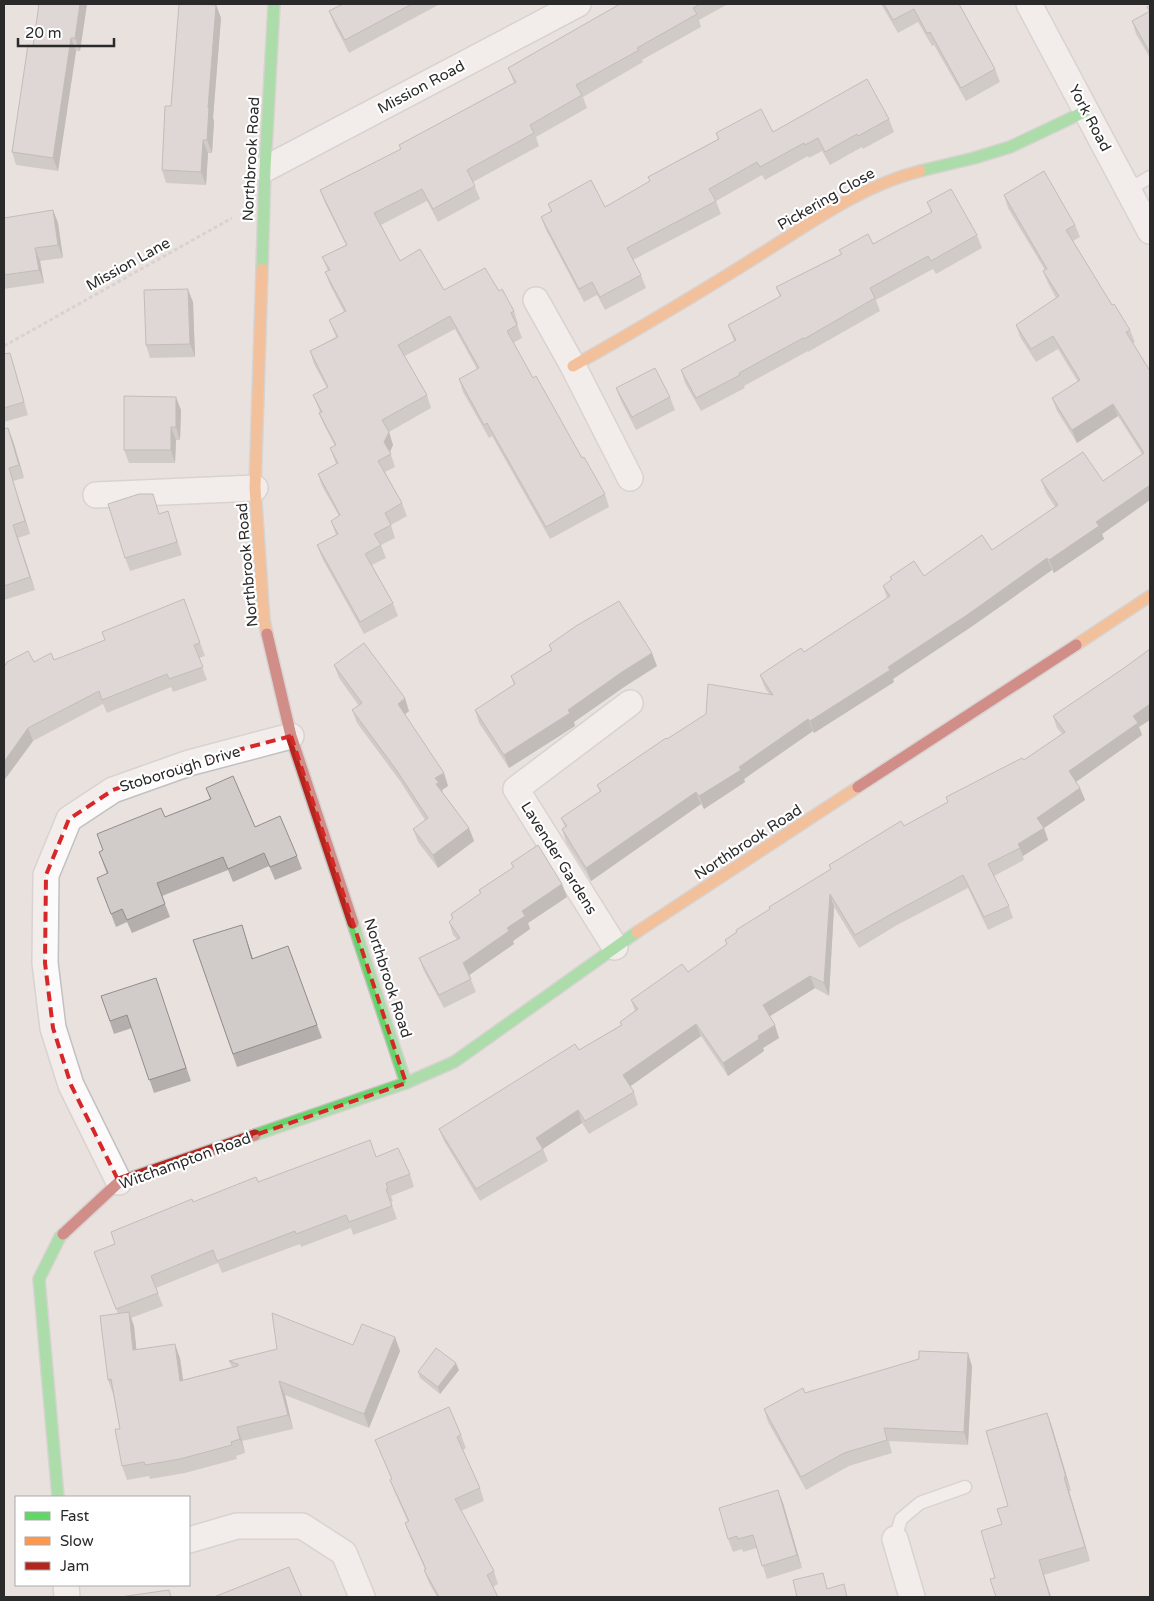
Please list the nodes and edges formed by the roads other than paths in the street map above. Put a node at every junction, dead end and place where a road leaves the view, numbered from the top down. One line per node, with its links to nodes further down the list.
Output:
1 (274, 4): 5 (street, Northbrook Road)
2 (578, 4): 5 (street, Mission Road)
3 (1029, 4): 4 (street, York Road)
4 (1086, 111): 7 (street, York Road); 10 (street, Pickering Close)
5 (265, 169): 12 (street, Northbrook Road)
6 (1150, 177): 7 (lane)
7 (1128, 190): 8 (street, York Road)
8 (1150, 231)
9 (536, 300): 10 (street)
10 (573, 366): 11 (street)
11 (630, 478)
12 (255, 488): 13 (street); 16 (street, Northbrook Road)
13 (96, 495)
14 (1150, 596): 17 (street, Northbrook Road)
15 (630, 703): 17 (street, Lavender Gardens)
16 (291, 736): 18 (street, Northbrook Road); 19 (street, Stoborough Drive)
17 (615, 947): 18 (street, Northbrook Road)
18 (406, 1083): 19 (street, Witchampton Road)
19 (119, 1182): 21 (street, Witchampton Road)
20 (965, 1488): 22 (lane)
21 (58, 1496)
22 (895, 1539): 25 (street)
23 (190, 1540): 24 (street)
24 (362, 1597)
25 (912, 1597)

